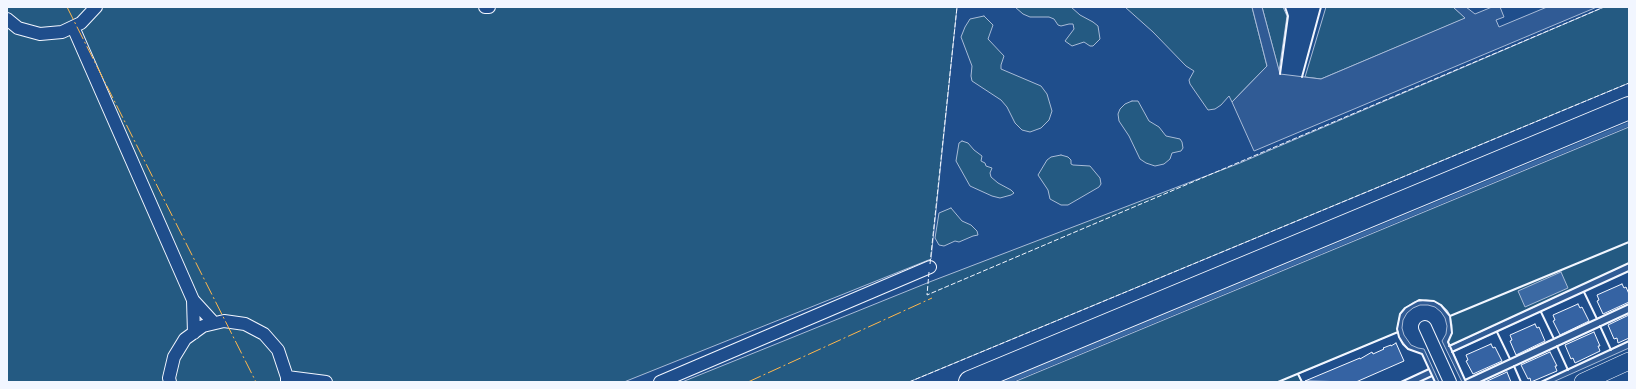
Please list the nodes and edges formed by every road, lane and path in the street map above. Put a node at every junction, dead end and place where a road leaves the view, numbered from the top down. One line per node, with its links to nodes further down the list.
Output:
1 (96, 7): 5 (street)
2 (485, 7): 3 (street)
3 (489, 7)
4 (7, 19): 5 (street)
5 (73, 27): 8 (street)
6 (1629, 108): 17 (highway)
7 (930, 267): 16 (street)
8 (193, 300): 9 (street); 11 (street)
9 (214, 323): 11 (street); 13 (street)
10 (1425, 327): 18 (street)
11 (194, 333): 14 (street)
12 (1629, 361): 19 (street)
13 (287, 380): 15 (street)
14 (170, 382)
15 (326, 382)
16 (660, 382)
17 (970, 382)
18 (1450, 382)
19 (1583, 382)

